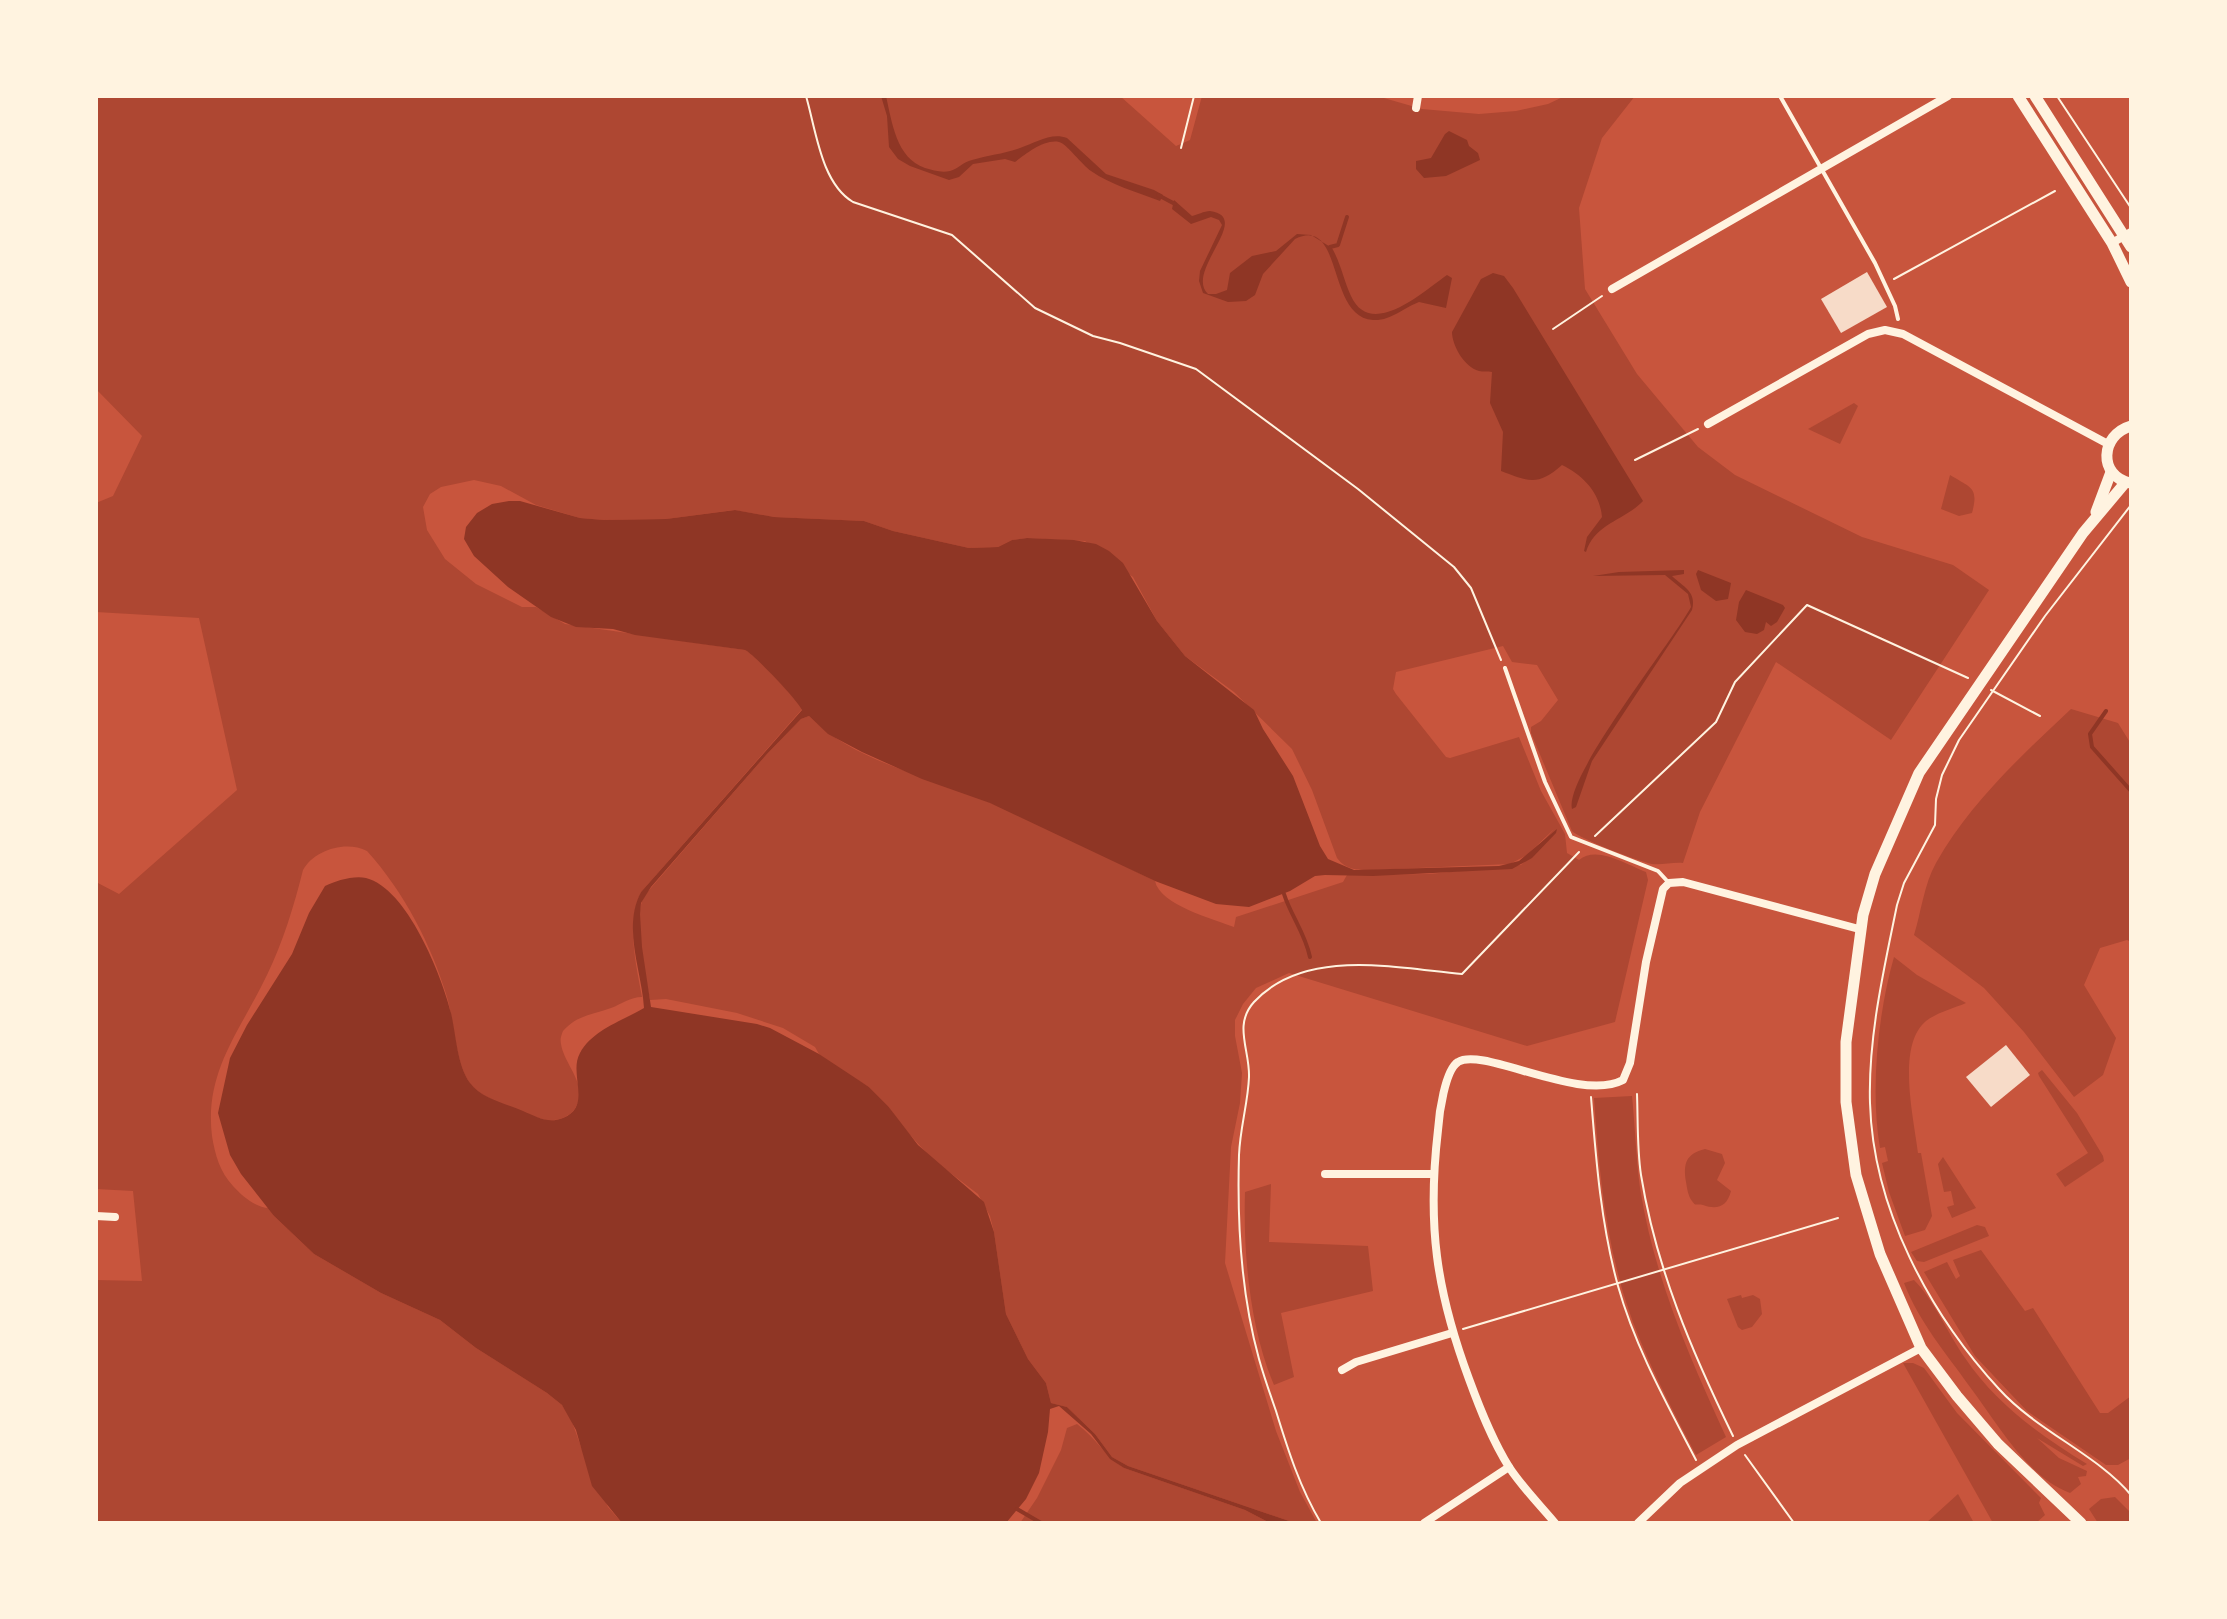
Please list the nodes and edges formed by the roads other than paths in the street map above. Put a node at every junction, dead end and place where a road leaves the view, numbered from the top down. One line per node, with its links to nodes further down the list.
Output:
1 (1418, 96): 6 (street)
2 (1780, 96): 7 (lane)
3 (1948, 96): 7 (street)
4 (2018, 96): 9 (main road)
5 (2035, 96): 8 (main road)
6 (1416, 108)
7 (1822, 170): 11 (street); 12 (lane)
8 (2129, 238): 9 (street)
9 (2112, 243): 10 (main road)
10 (2131, 282)
11 (1612, 289)
12 (1898, 319)
13 (1708, 424): 15 (street)
14 (2131, 426): 15 (main road)
15 (2108, 444): 16 (main road)
16 (2111, 472): 17 (main road); 18 (main road)
17 (2128, 483): 18 (main road)
18 (2093, 519): 21 (main road)
19 (1505, 668): 20 (lane)
20 (1669, 883): 21 (street); 23 (street)
21 (1859, 929): 27 (main road)
22 (1325, 1174): 23 (street)
23 (1432, 1174): 26 (street)
24 (96, 1216): 25 (street)
25 (115, 1217)
26 (1452, 1333): 28 (street); 29 (street)
27 (1921, 1348): 32 (street); 33 (main road)
28 (1342, 1370)
29 (1509, 1467): 30 (street); 31 (street)
30 (1424, 1523)
31 (1555, 1523)
32 (1638, 1523)
33 (2081, 1523)

